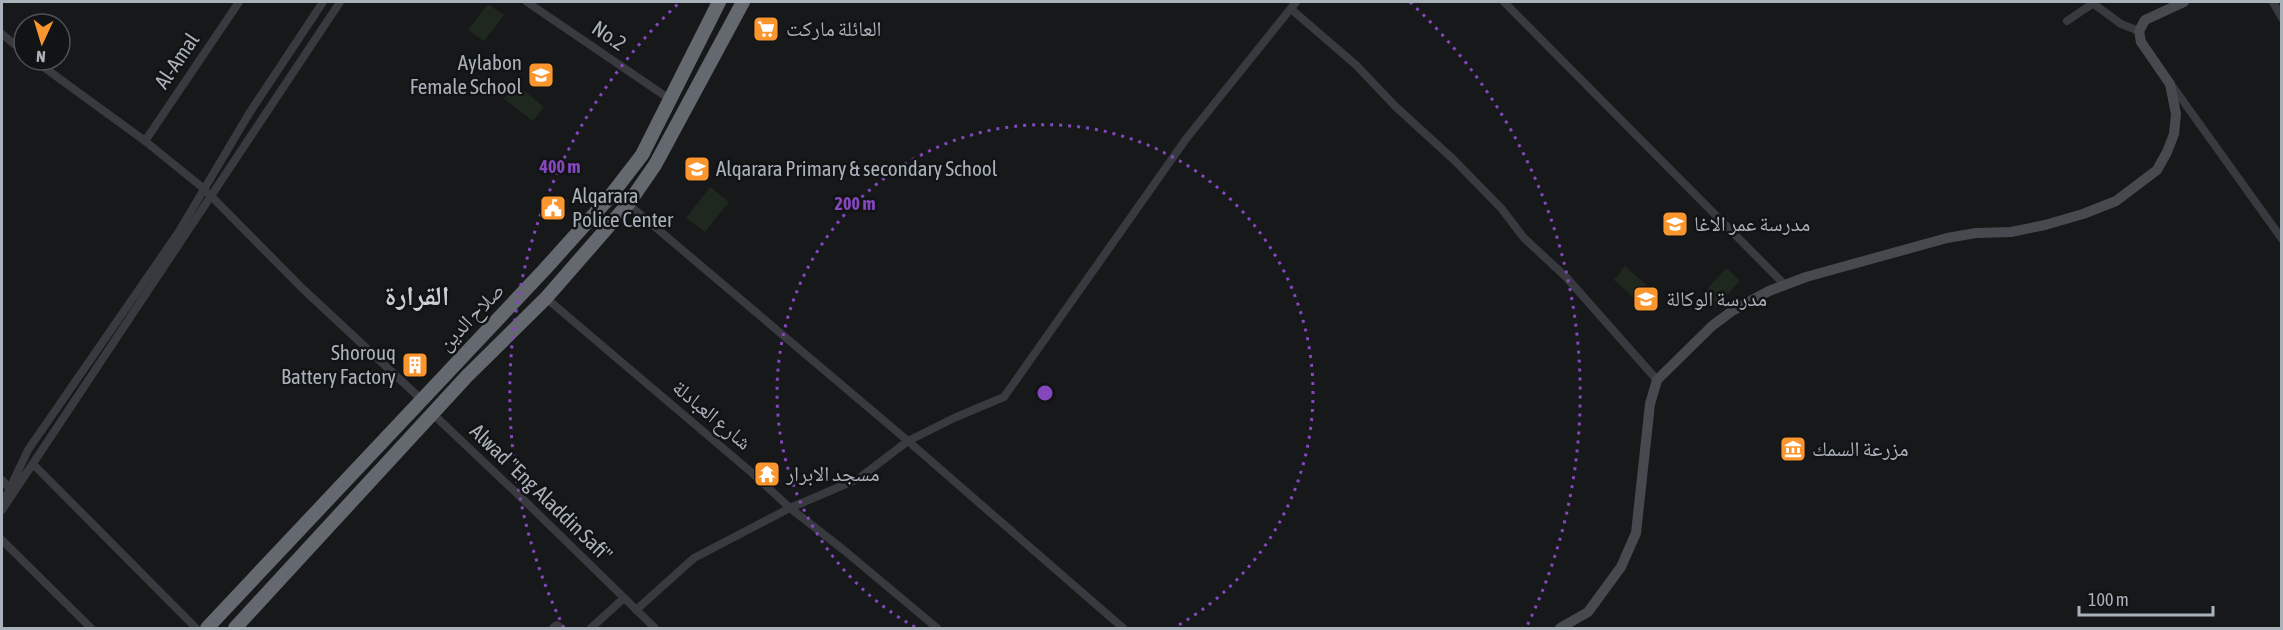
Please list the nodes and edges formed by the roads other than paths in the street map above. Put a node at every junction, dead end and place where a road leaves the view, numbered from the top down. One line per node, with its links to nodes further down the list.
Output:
1 (239, 2): 19 (street, Al-Amal)
2 (323, 2): 20 (street)
3 (340, 2): 21 (street)
4 (527, 2): 18 (street, No.2)
5 (719, 2): 18 (highway, صلاح الدين)
6 (743, 2): 22 (highway, صلاح الدين)
7 (1296, 2): 12 (street)
8 (1504, 2): 24 (street)
9 (2184, 2): 15 (street)
10 (2273, 2): 13 (street)
11 (2093, 3): 14 (street); 15 (street)
12 (1291, 9): 30 (street); 33 (street)
13 (2282, 18)
14 (2067, 21)
15 (2139, 31): 17 (street)
16 (50, 72): 19 (street)
17 (2170, 84): 23 (street); 24 (street)
18 (671, 100): 26 (highway, صلاح الدين)
19 (145, 141): 20 (street)
20 (203, 188): 21 (street); 36 (street)
21 (211, 196): 31 (street); 34 (street)
22 (628, 204): 25 (highway, صلاح الدين); 33 (street)
23 (2282, 239)
24 (1784, 284): 30 (street)
25 (546, 298): 27 (highway, صلاح الدين); 37 (street, شارع العبادلة)
26 (507, 310): 27 (highway); 28 (highway, صلاح الدين)
27 (521, 322): 29 (highway, صلاح الدين)
28 (478, 340): 29 (highway); 31 (highway, صلاح الدين)
29 (490, 354): 32 (highway, صلاح الدين)
30 (1657, 380): 52 (street)
31 (422, 400): 44 (highway, صلاح الدين)
32 (433, 414): 40 (street, Alwad "Eng Aladdin Safi"); 45 (highway, صلاح الدين)
33 (908, 441): 37 (street); 51 (street)
34 (33, 464): 38 (street); 43 (street)
35 (2, 480): 36 (street)
36 (9, 488): 38 (street)
37 (790, 507): 41 (street); 50 (street, شارع العبادلة)
38 (2, 508)
39 (2, 540): 42 (street)
40 (624, 598): 41 (street, Alwad "Eng Aladdin Safi"); 48 (street)
41 (636, 610): 49 (street, Alwad "Eng Aladdin Safi")
42 (91, 628)
43 (196, 628)
44 (207, 628)
45 (235, 628)
46 (553, 628): 47 (street)
47 (561, 628)
48 (591, 628)
49 (655, 628)
50 (937, 628)
51 (1123, 628)
52 (1560, 628)

